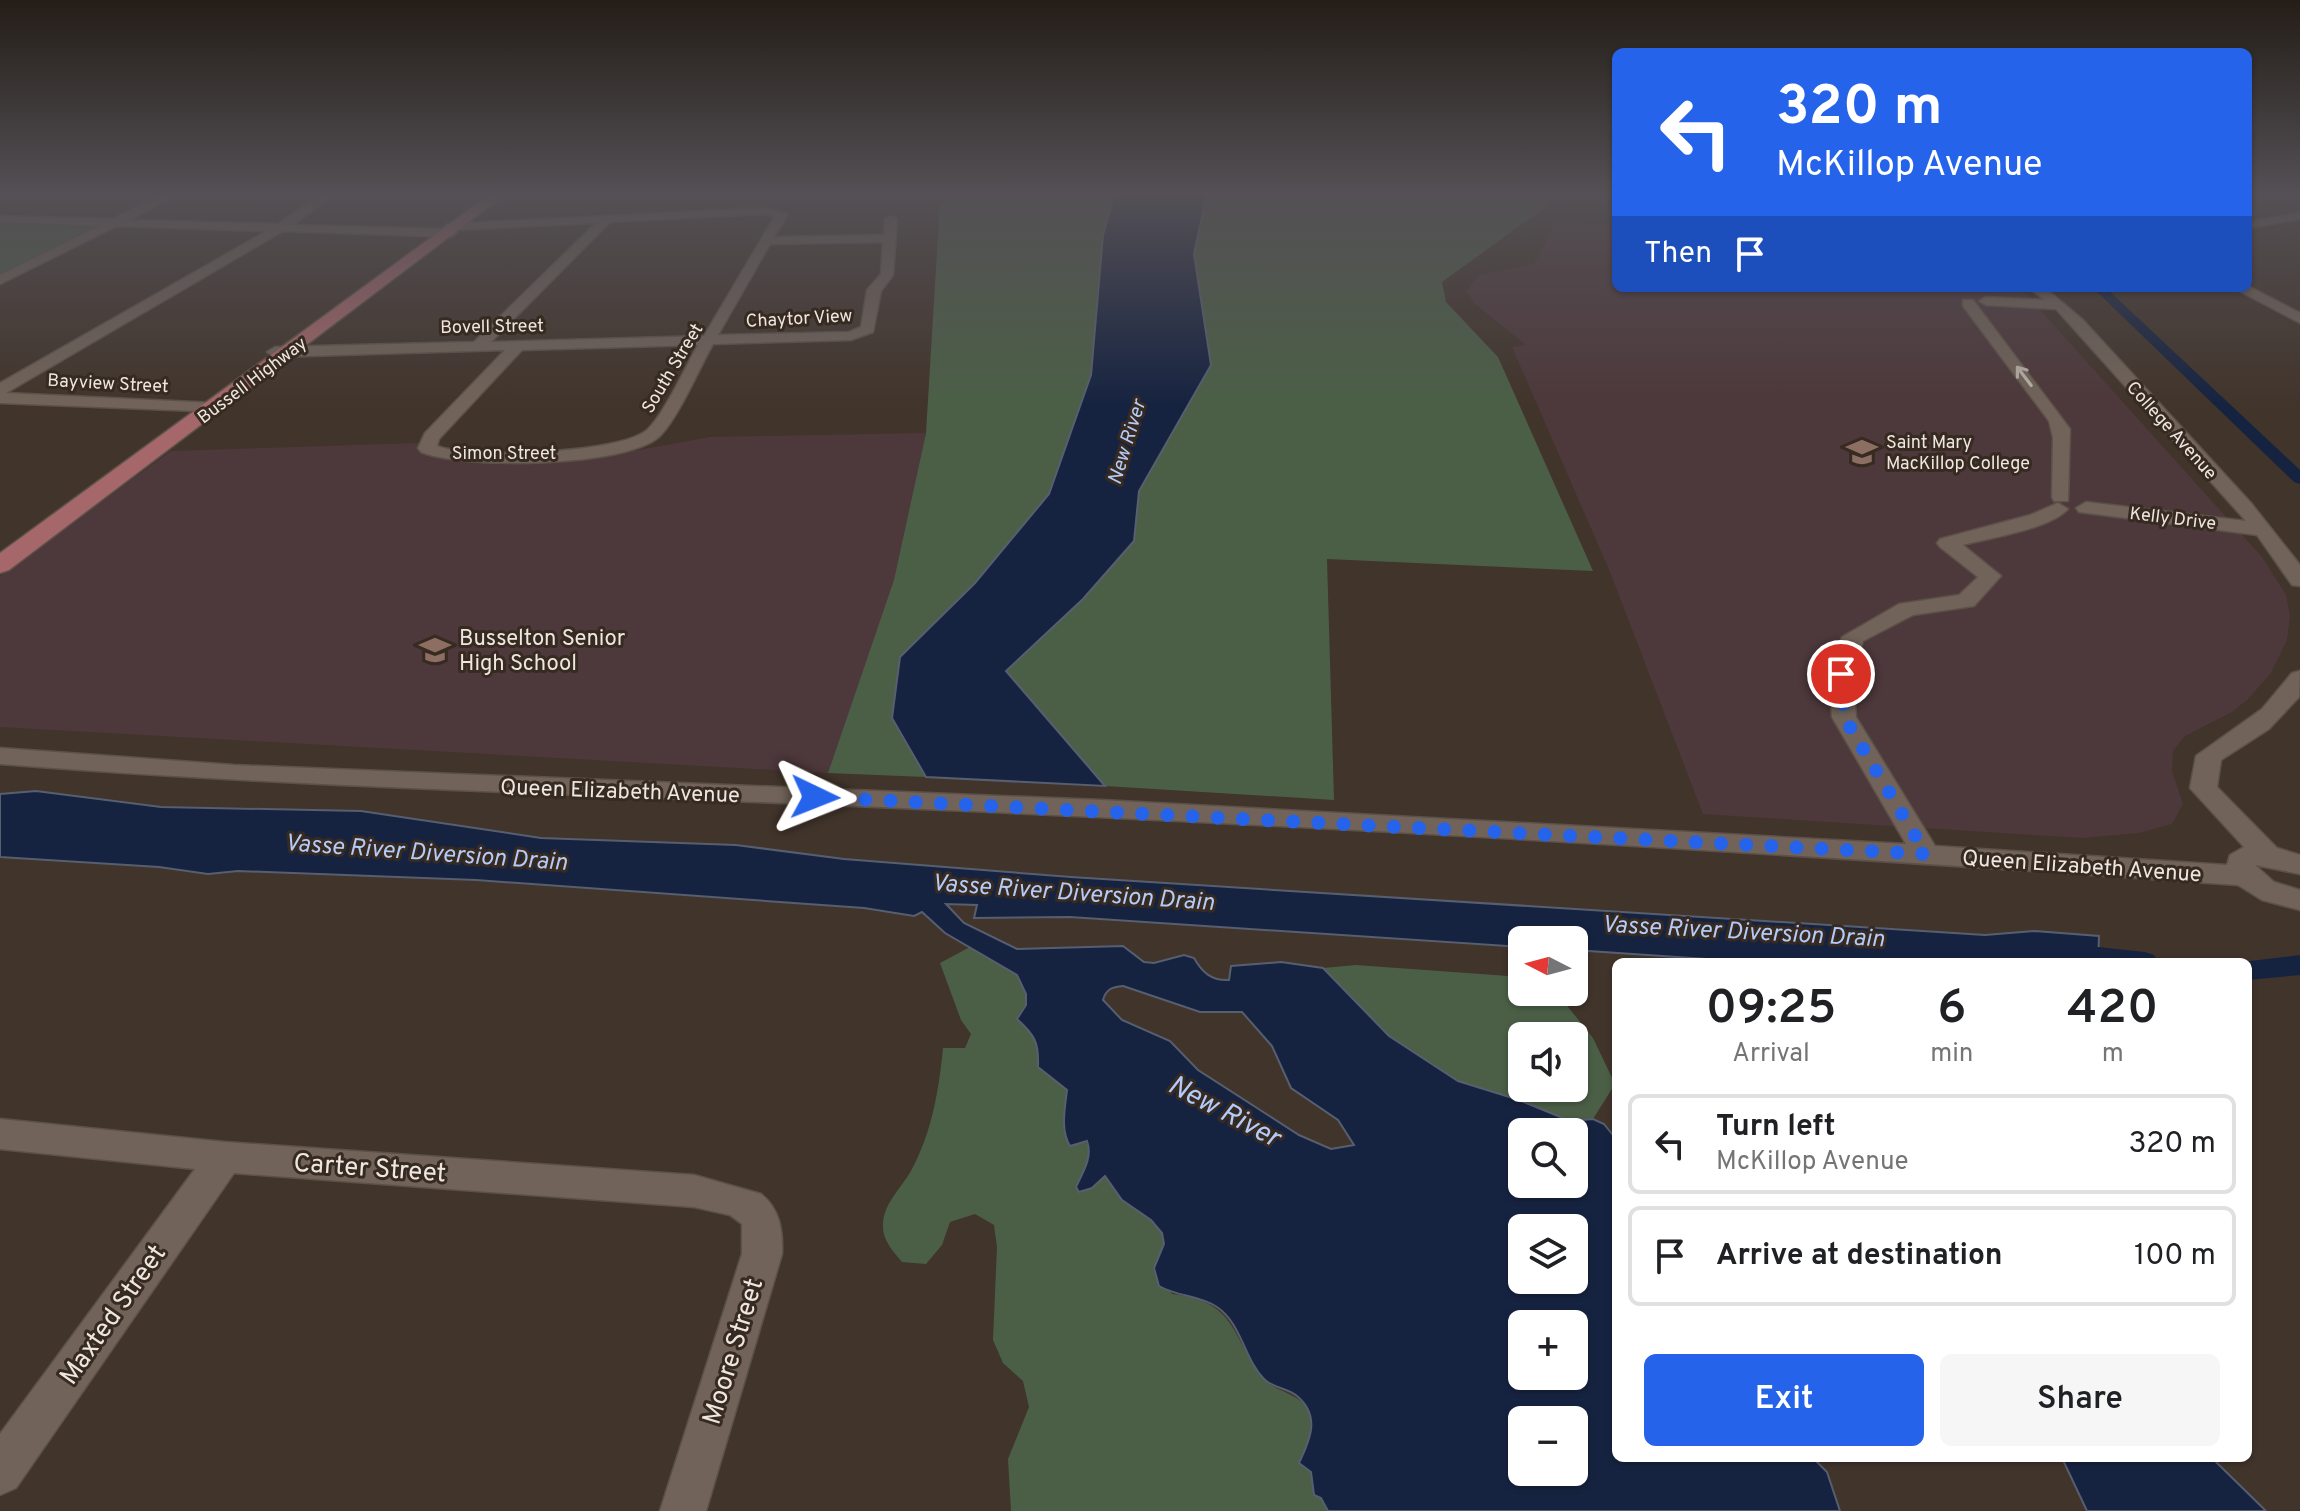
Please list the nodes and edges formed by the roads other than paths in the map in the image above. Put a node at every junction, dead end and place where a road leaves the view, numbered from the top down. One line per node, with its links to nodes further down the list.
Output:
1 (35, 264): 7 (street)
2 (219, 264): 16 (street)
3 (403, 264): 15 (main road, Bussell Highway)
4 (562, 264): 13 (street)
5 (753, 264): 12 (street, South Street)
6 (887, 264): 12 (street, Chaytor View)
7 (0, 280)
8 (2041, 292): 10 (street, College Avenue)
9 (2249, 292): 11 (street)
10 (2059, 305): 20 (street, one-way to 10); 21 (street, College Avenue)
11 (2300, 319)
12 (710, 339): 14 (street, Bovell Street); 19 (street, South Street)
13 (478, 346): 14 (street, Bovell Street); 15 (street, Bovell Street)
14 (517, 346): 19 (street, Simon Street)
15 (283, 352): 18 (main road, Bussell Highway)
16 (0, 390)
17 (0, 398): 18 (street, Bayview Street)
18 (207, 407): 22 (main road, Bussell Highway); 23 (main road, Bussell Highway)
19 (623, 449)
20 (2059, 503): 21 (street, Kelly Drive); 27 (street)
21 (2260, 529): 24 (street, College Avenue)
22 (0, 550)
23 (0, 565)
24 (2300, 580)
25 (2300, 678): 28 (street)
26 (0, 756): 27 (street, Queen Elizabeth Avenue)
27 (1926, 854): 30 (street, Queen Elizabeth Avenue)
28 (2267, 855): 29 (street); 30 (street)
29 (2300, 865)
30 (2247, 876): 31 (street)
31 (2300, 900)
32 (0, 1134): 33 (street, Carter Street)
33 (225, 1157): 34 (street, Carter Street); 35 (street, Maxted Street)
34 (739, 1201): 36 (street, Moore Street)
35 (0, 1472)
36 (683, 1511)

